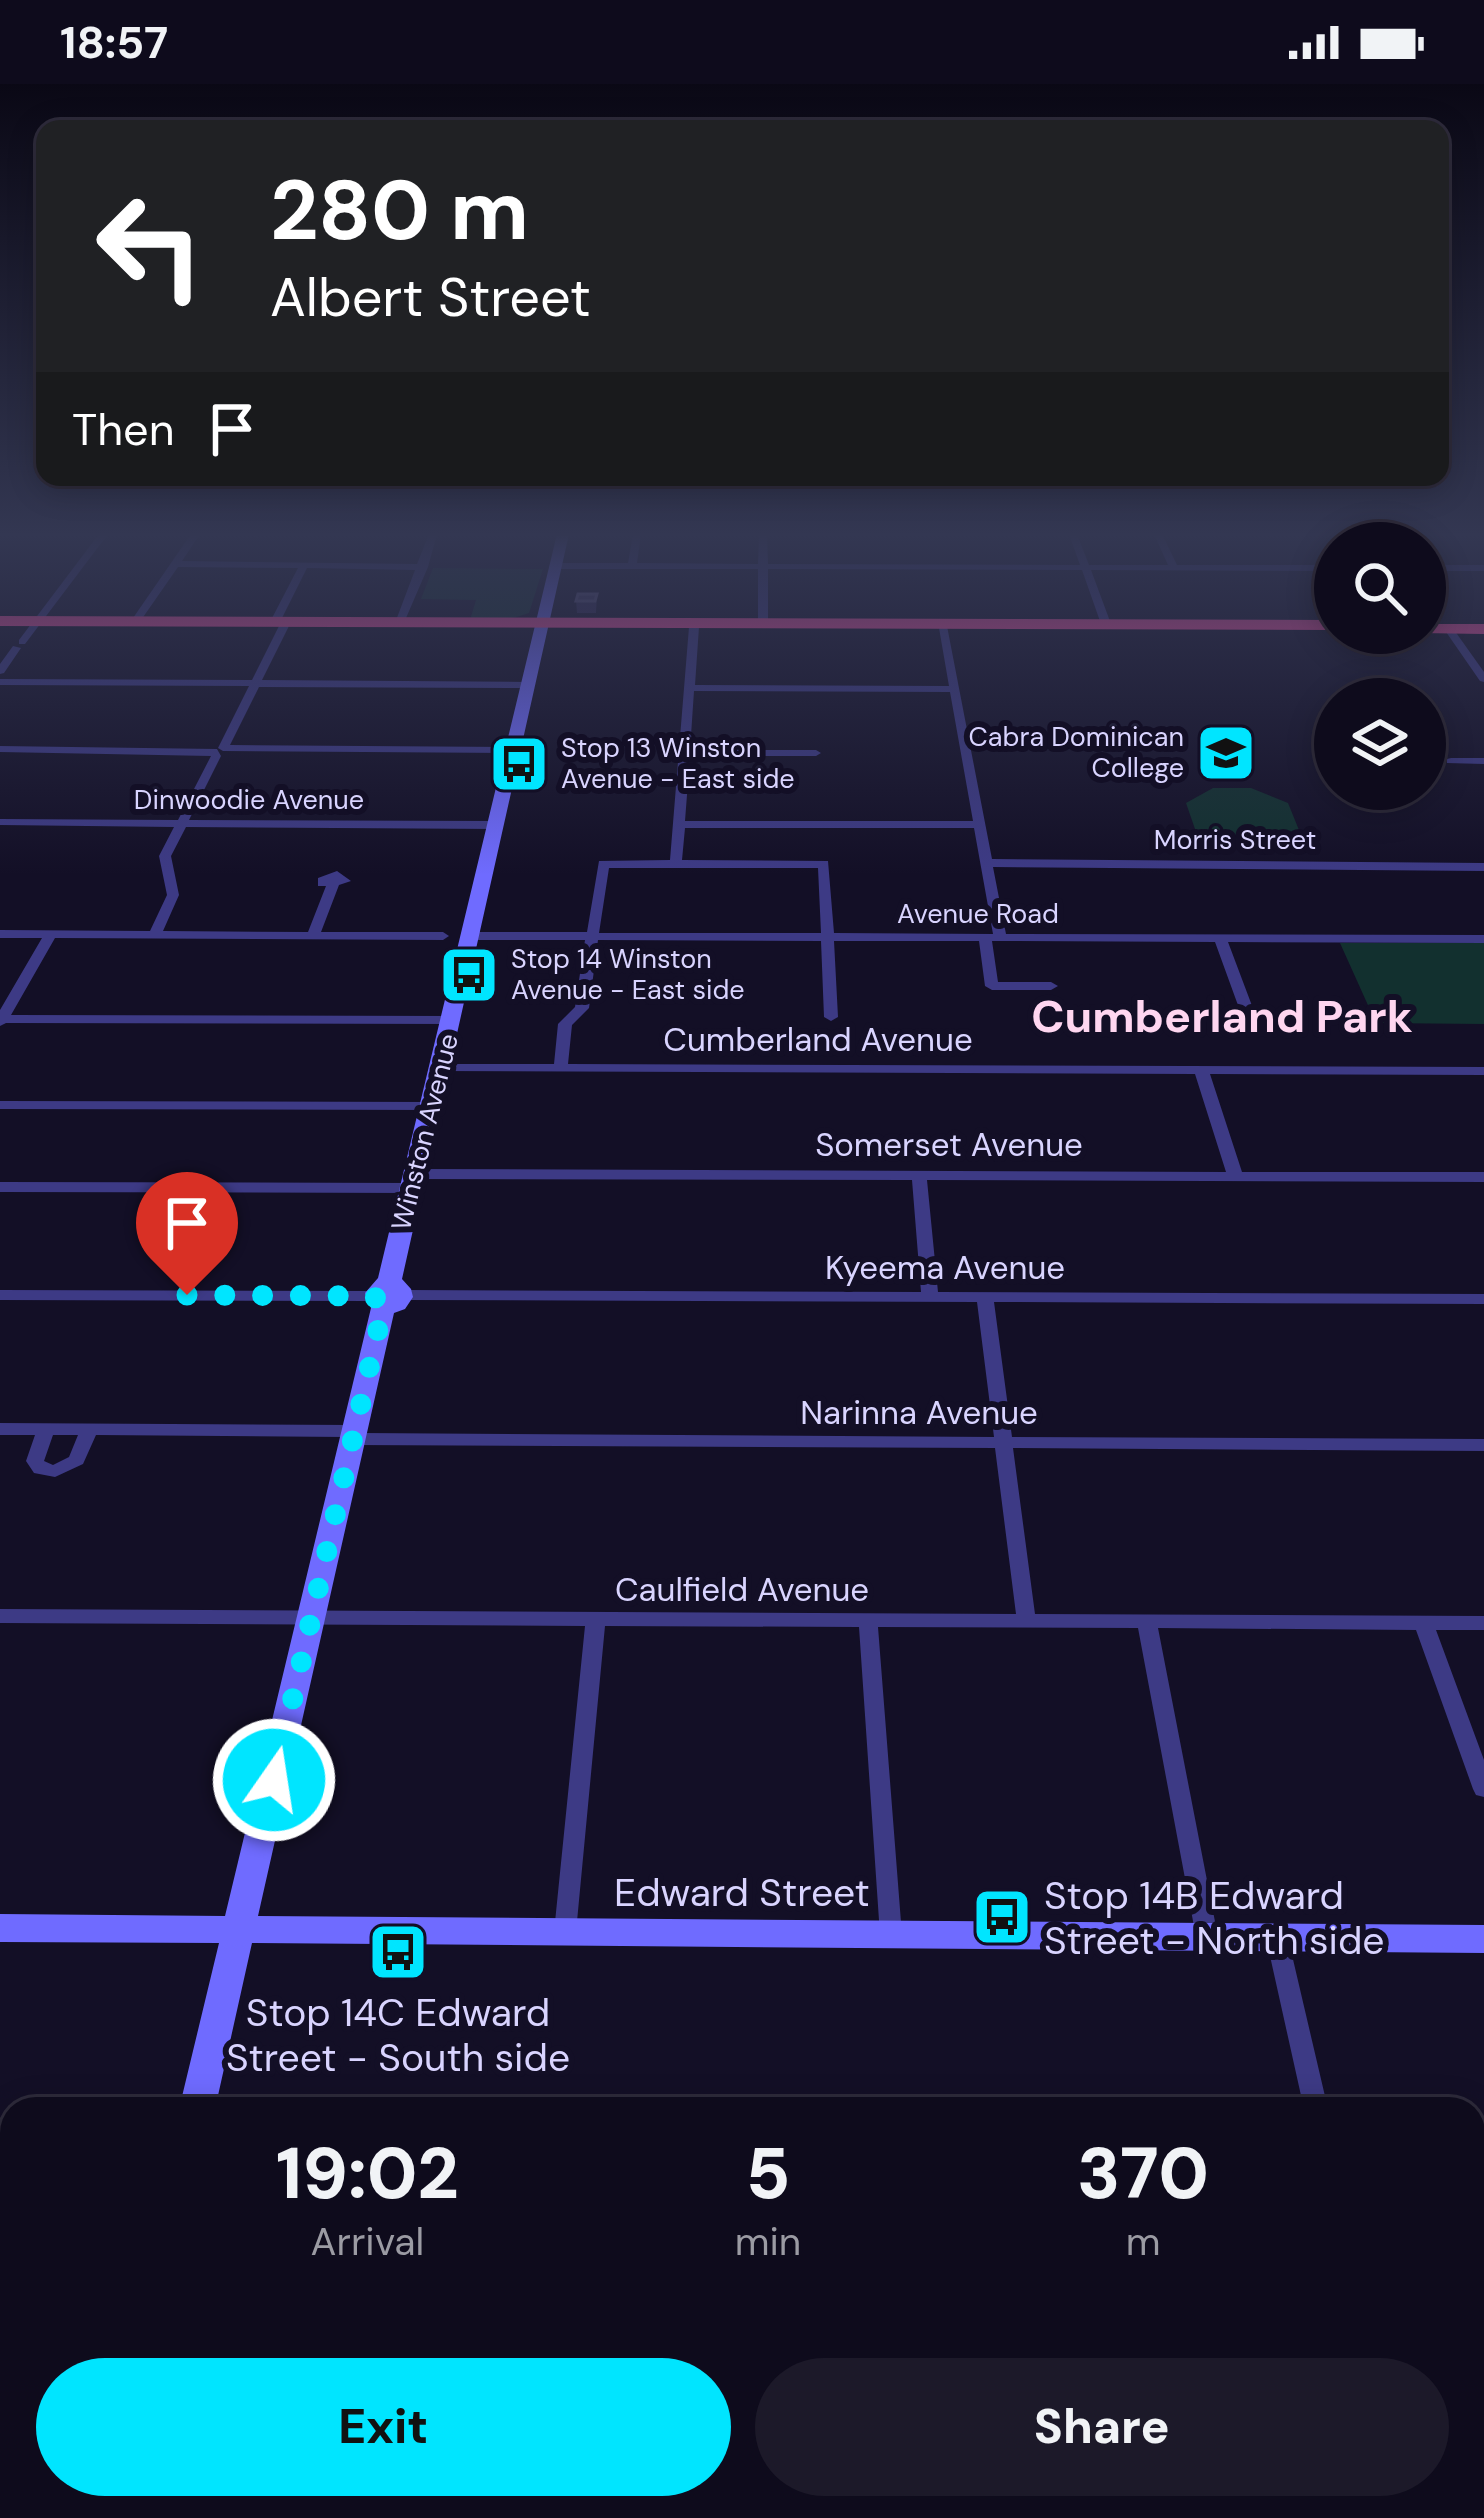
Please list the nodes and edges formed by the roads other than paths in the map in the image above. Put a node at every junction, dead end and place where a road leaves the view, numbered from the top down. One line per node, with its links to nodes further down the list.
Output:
1 (269, 648): 8 (street)
2 (536, 648): 9 (street, Winston Avenue)
3 (692, 648): 10 (street)
4 (947, 648): 11 (street)
5 (1462, 648): 6 (street)
6 (1484, 679)
7 (0, 682): 8 (street)
8 (254, 683): 9 (street); 13 (street)
9 (528, 685): 14 (street, Winston Avenue)
10 (689, 688): 11 (street); 15 (street)
11 (955, 689): 23 (street)
12 (0, 749): 13 (street)
13 (218, 749): 14 (street); 20 (street)
14 (513, 750): 22 (street, Winston Avenue)
15 (684, 753): 16 (street); 21 (street)
16 (816, 753)
17 (1451, 761): 18 (street)
18 (1484, 761)
19 (0, 822): 20 (street, Dinwoodie Avenue)
20 (182, 823): 22 (street, Dinwoodie Avenue); 30 (street)
21 (679, 824): 23 (street); 25 (street)
22 (497, 825): 33 (street, Winston Avenue)
23 (979, 825): 24 (street)
24 (986, 863): 26 (street, Morris Street); 36 (street)
25 (676, 864): 34 (street); 35 (street)
26 (1484, 867)
27 (333, 885): 31 (street)
28 (0, 934): 29 (street)
29 (51, 934): 30 (street); 42 (street)
30 (155, 934): 31 (street)
31 (313, 935): 32 (street)
32 (443, 936)
33 (472, 936): 34 (street, Avenue Road); 43 (street, Winston Avenue)
34 (592, 936): 35 (street, Avenue Road); 45 (street)
35 (827, 938): 36 (street, Avenue Road); 40 (street)
36 (992, 938): 37 (street, Avenue Road); 39 (street)
37 (1220, 939): 38 (street, Avenue Road); 41 (street)
38 (1484, 939)
39 (1051, 986)
40 (831, 1017)
41 (1250, 1019)
42 (1, 1020): 43 (street)
43 (452, 1020): 44 (street, Winston Avenue)
44 (441, 1068): 45 (street, Cumberland Avenue); 49 (street, Winston Avenue)
45 (561, 1069): 46 (street, Cumberland Avenue)
46 (1201, 1070): 47 (street, Cumberland Avenue); 51 (street)
47 (1484, 1071)
48 (0, 1105): 49 (street)
49 (431, 1106): 53 (street, Winston Avenue)
50 (919, 1174): 51 (street, Somerset Avenue); 53 (street, Somerset Avenue); 57 (street)
51 (1234, 1175): 52 (street, Somerset Avenue)
52 (1484, 1177)
53 (412, 1181): 54 (street, Somerset Avenue); 56 (street, Winston Avenue)
54 (0, 1186)
55 (0, 1295): 56 (street, Kyeema Avenue)
56 (388, 1295): 57 (street, Kyeema Avenue); 63 (street, Winston Avenue)
57 (931, 1297): 58 (street, Kyeema Avenue)
58 (985, 1297): 59 (street, Kyeema Avenue); 64 (street)
59 (1484, 1299)
60 (0, 1429): 61 (street, Narinna Avenue)
61 (46, 1430): 62 (street, Narinna Avenue); 62 (street)
62 (89, 1430): 63 (street, Narinna Avenue)
63 (354, 1435): 64 (street, Narinna Avenue); 67 (street, Winston Avenue)
64 (1004, 1442): 65 (street, Narinna Avenue); 69 (street)
65 (1484, 1444)
66 (0, 1616): 67 (street, Caulfield Avenue)
67 (312, 1616): 68 (street, Caulfield Avenue); 76 (street, Winston Avenue)
68 (596, 1618): 70 (street, Caulfield Avenue); 77 (street)
69 (1027, 1619): 70 (street, Caulfield Avenue); 71 (street, Caulfield Avenue)
70 (868, 1620): 78 (street)
71 (1146, 1620): 72 (street, Caulfield Avenue); 79 (street)
72 (1424, 1623): 73 (street, Caulfield Avenue); 74 (street)
73 (1484, 1623)
74 (1484, 1789)
75 (0, 1928): 76 (street, Edward Street)
76 (239, 1931): 77 (street, Edward Street); 82 (street, Winston Avenue)
77 (565, 1932): 78 (street, Edward Street)
78 (891, 1935): 79 (street, Edward Street)
79 (1208, 1937): 80 (street, Edward Street)
80 (1276, 1937): 81 (street, Edward Street); 83 (street)
81 (1484, 1939)
82 (200, 2097)
83 (1313, 2097)

